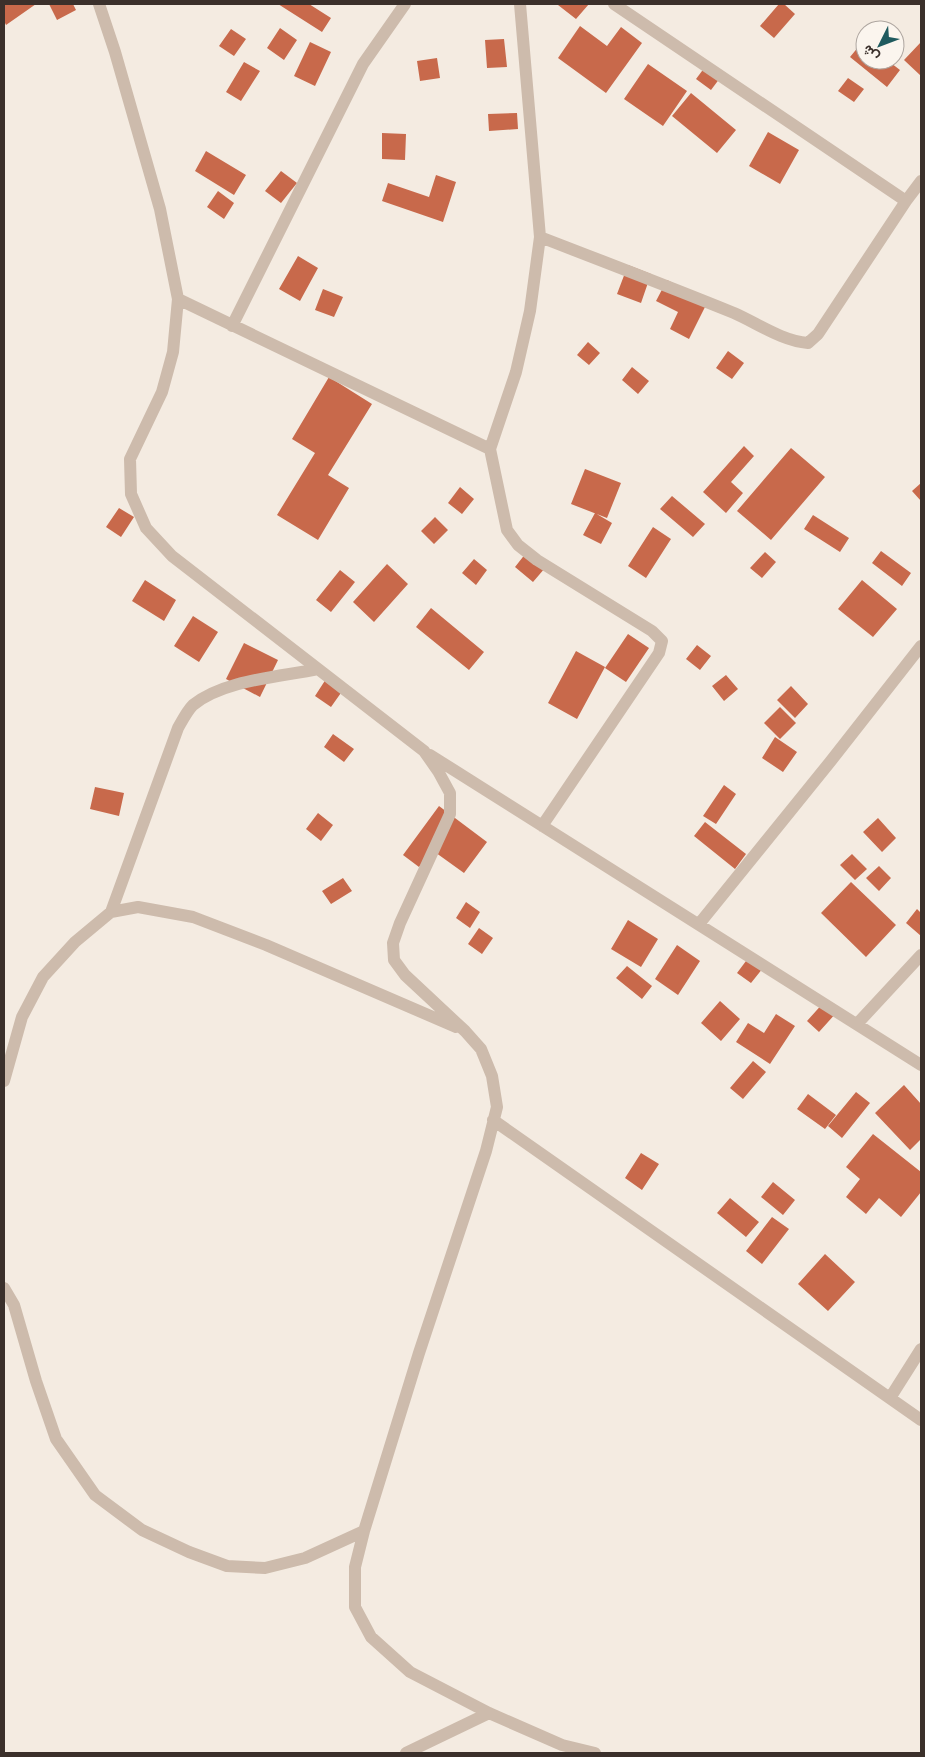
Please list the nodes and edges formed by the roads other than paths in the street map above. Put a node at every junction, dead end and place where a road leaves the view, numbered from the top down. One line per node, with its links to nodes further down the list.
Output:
1 (98, 4): 8 (street)
2 (405, 4): 9 (street)
3 (520, 4): 7 (street)
4 (614, 4): 6 (street)
5 (921, 181): 6 (street)
6 (906, 201): 7 (street)
7 (540, 238): 10 (street)
8 (178, 299): 9 (street); 12 (street)
9 (232, 326): 10 (street)
10 (490, 449): 14 (street)
11 (921, 646): 16 (street)
12 (318, 669): 13 (street); 15 (street)
13 (424, 751): 14 (street); 19 (street)
14 (542, 826): 16 (street)
15 (111, 912): 19 (street); 21 (street)
16 (699, 924): 18 (street)
17 (921, 954): 18 (street)
18 (857, 1024): 20 (street)
19 (465, 1031): 22 (street)
20 (921, 1065)
21 (4, 1081)
22 (494, 1120): 25 (street); 27 (street)
23 (4, 1288): 27 (street)
24 (921, 1349): 25 (street)
25 (890, 1398): 26 (street)
26 (921, 1420)
27 (364, 1531): 28 (street)
28 (489, 1713): 29 (street); 30 (street)
29 (406, 1753)
30 (595, 1753)

